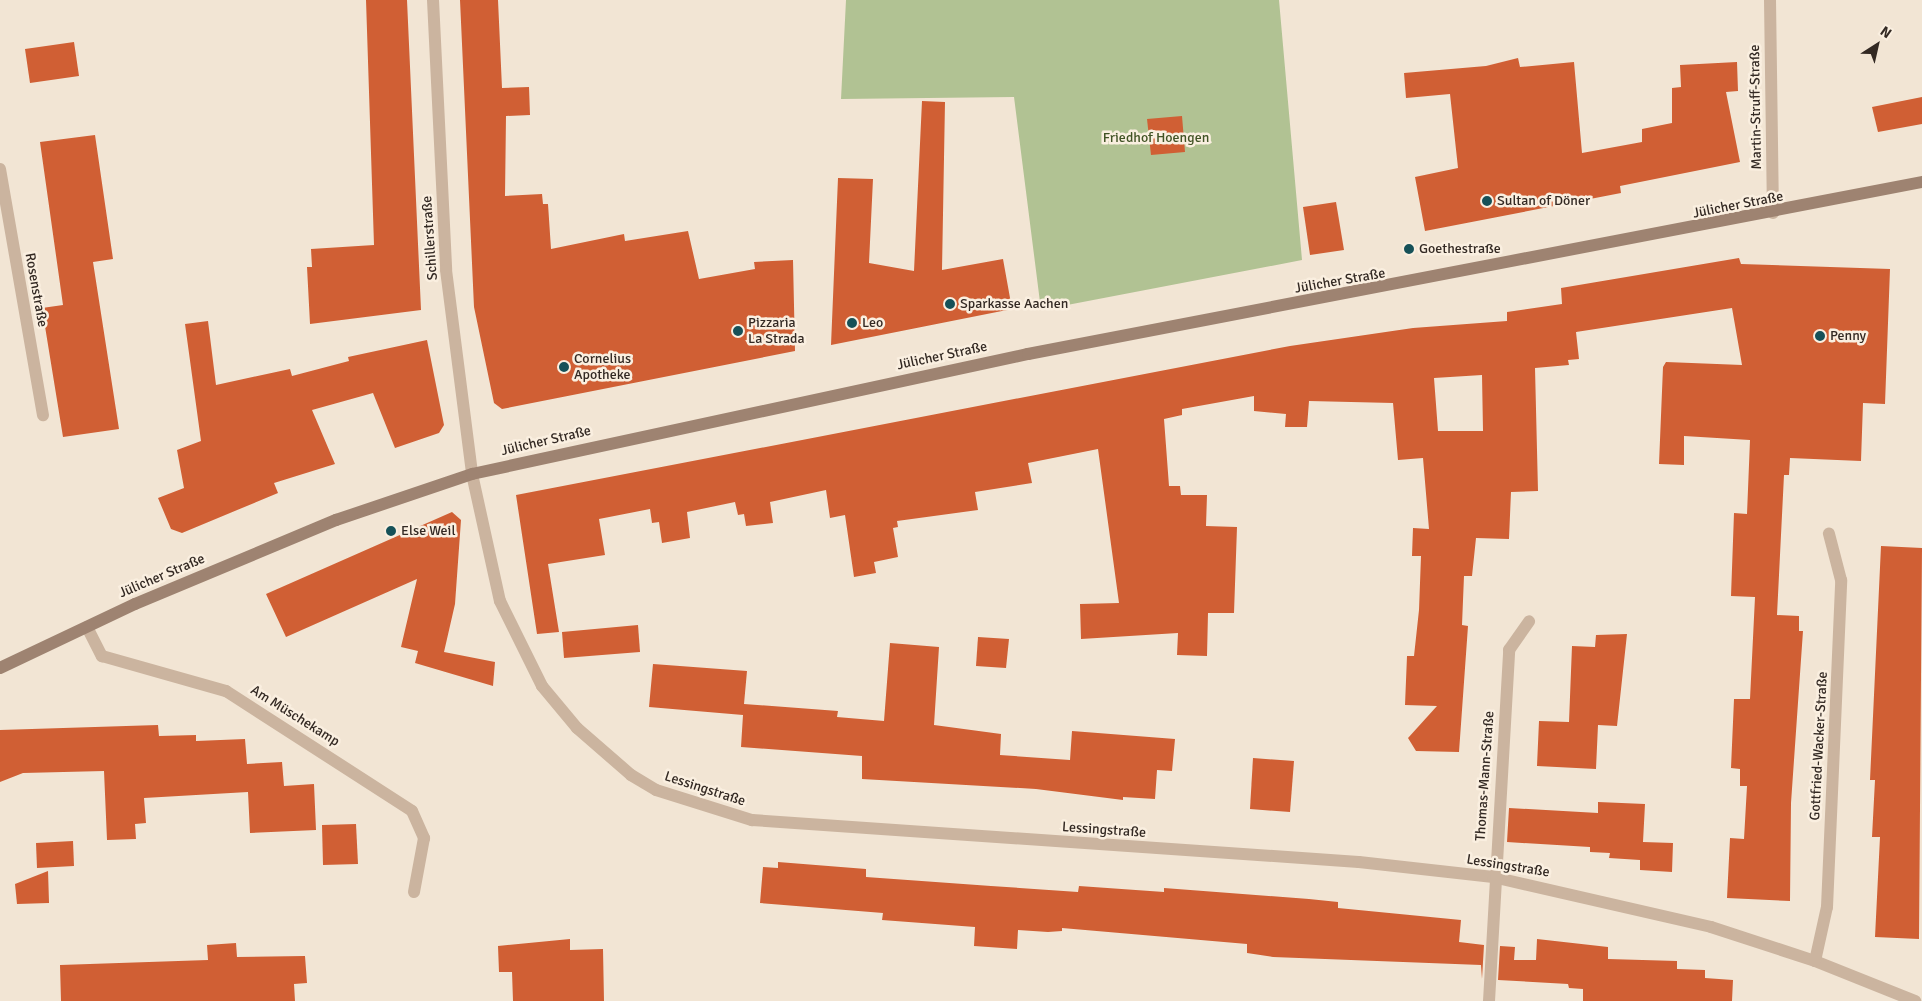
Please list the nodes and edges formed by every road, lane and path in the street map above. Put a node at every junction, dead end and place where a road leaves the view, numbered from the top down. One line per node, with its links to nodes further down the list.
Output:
1 (433, 0): 7 (street, Schillerstraße)
2 (1770, 0): 5 (street, Martin-Struff-Straße)
3 (0, 169): 6 (street, Rosenstraße)
4 (1922, 182): 5 (main road, Jülicher Straße)
5 (1773, 214): 7 (main road, Jülicher Straße)
6 (43, 415)
7 (472, 474): 10 (main road, Jülicher Straße); 12 (street, Lessingstraße)
8 (1829, 534): 14 (street, Gottfried-Wacker-Straße)
9 (1529, 620): 12 (street, Thomas-Mann-Straße)
10 (86, 627): 11 (main road, Jülicher Straße); 13 (street, Am Müschekamp)
11 (0, 668)
12 (1493, 877): 14 (street, Lessingstraße); 15 (street, Thomas-Mann-Straße)
13 (414, 892)
14 (1815, 960): 16 (street, Lessingstraße)
15 (1489, 1001)
16 (1915, 1001)

